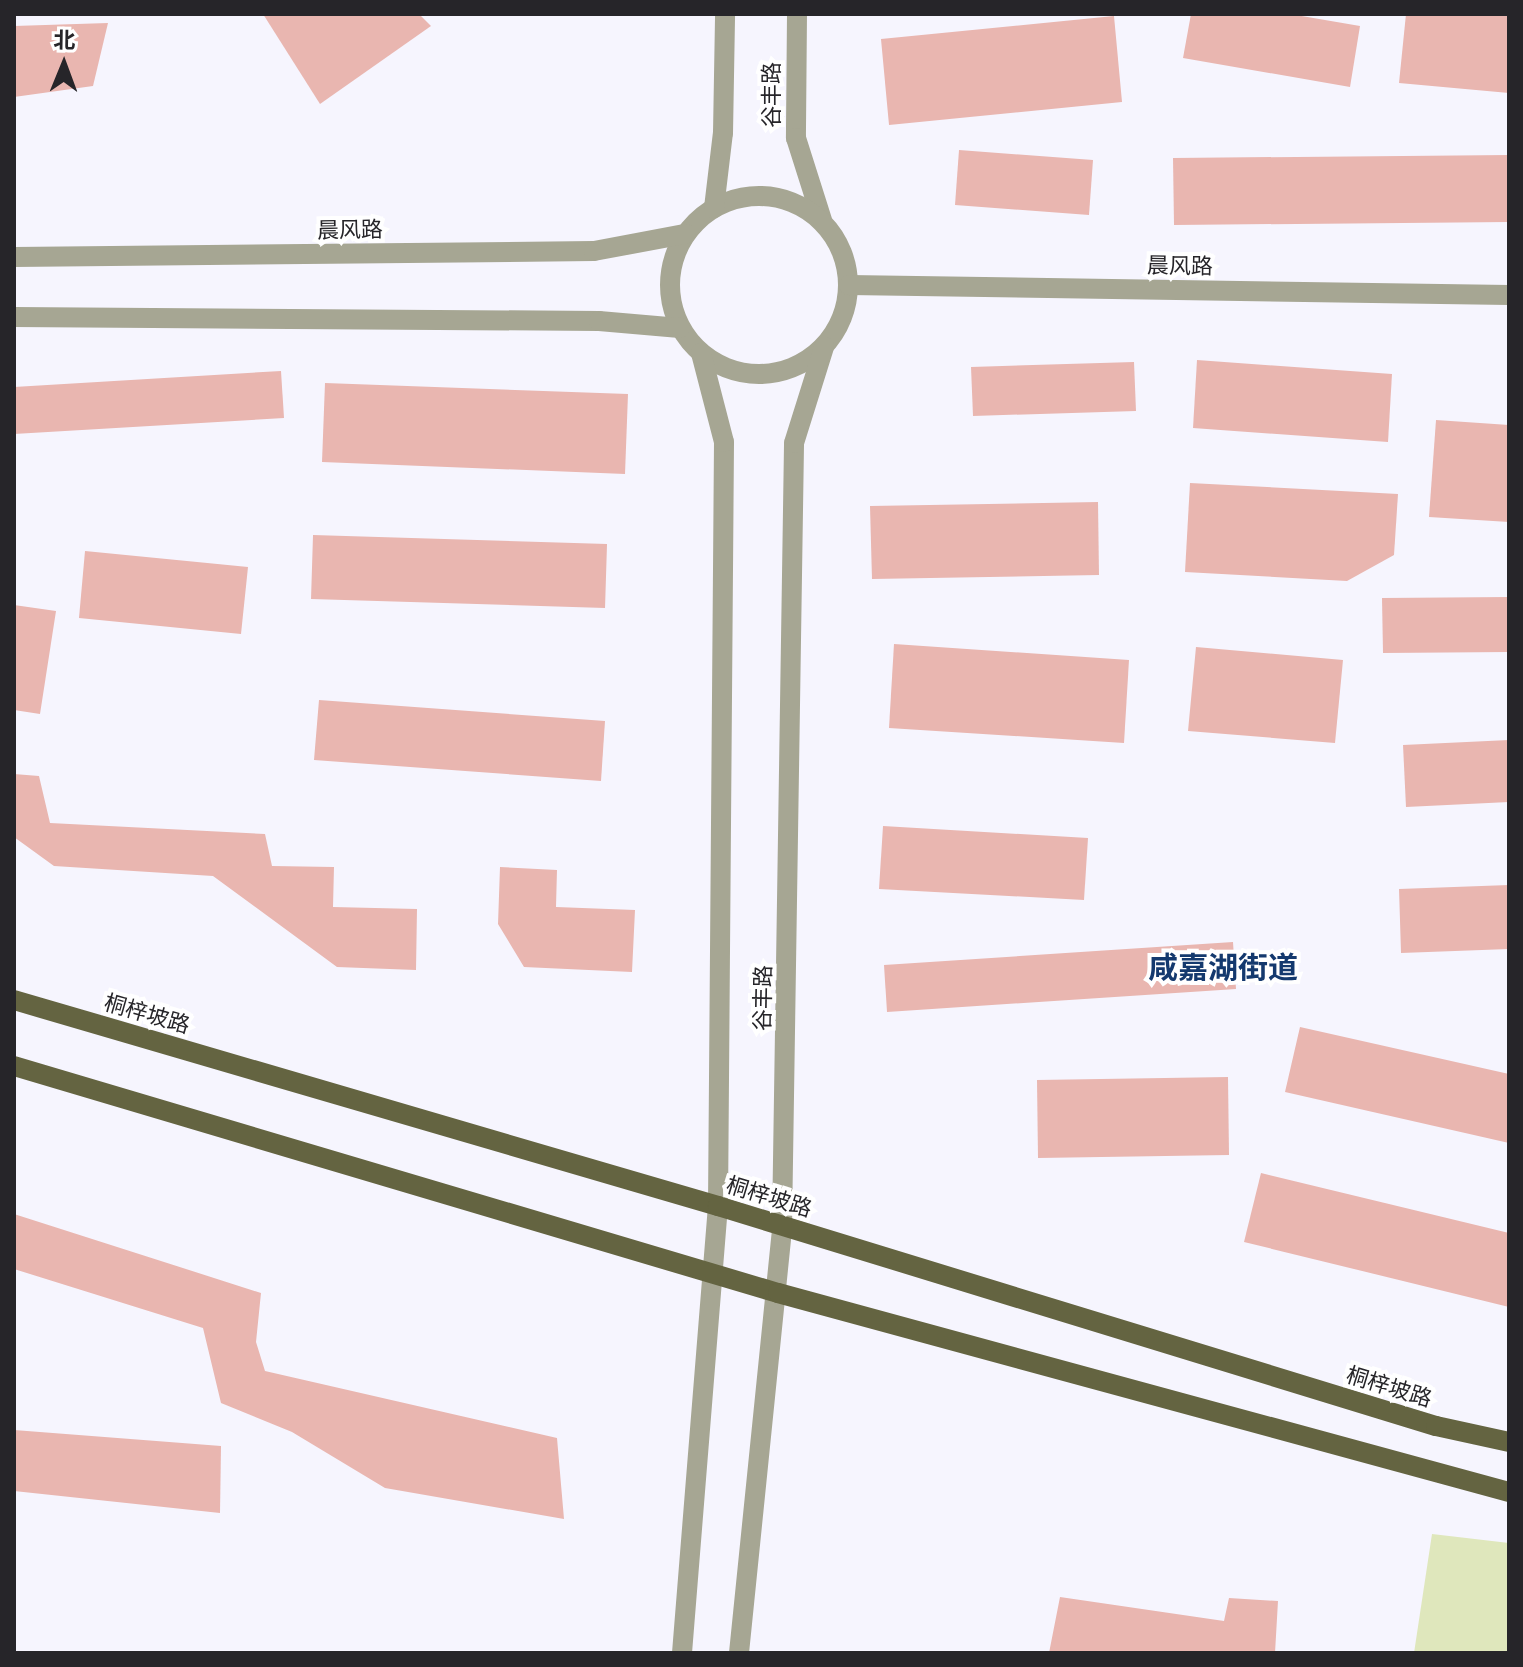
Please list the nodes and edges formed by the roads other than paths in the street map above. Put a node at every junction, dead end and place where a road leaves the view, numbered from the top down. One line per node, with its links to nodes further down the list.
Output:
1 (725, 14): 3 (street)
2 (797, 14): 4 (street, 谷丰路)
3 (714, 208): 4 (street); 5 (street)
4 (822, 220): 7 (street)
5 (685, 234): 6 (street, 晨风路); 10 (street)
6 (14, 257)
7 (849, 285): 8 (street, 晨风路); 11 (street)
8 (1509, 295)
9 (14, 317): 10 (street)
10 (680, 328): 12 (street)
11 (824, 347): 12 (street); 16 (street, 谷丰路)
12 (701, 353): 15 (street, 谷丰路)
13 (14, 1000): 15 (main road, 桐梓坡路)
14 (14, 1066): 17 (main road)
15 (718, 1206): 16 (main road, 桐梓坡路); 17 (street, 谷丰路)
16 (782, 1226): 18 (street, 谷丰路); 19 (main road, 桐梓坡路)
17 (711, 1273): 18 (main road); 21 (street, 谷丰路)
18 (778, 1293): 20 (main road); 22 (street, 谷丰路)
19 (1509, 1442)
20 (1509, 1492)
21 (682, 1653)
22 (739, 1653)

